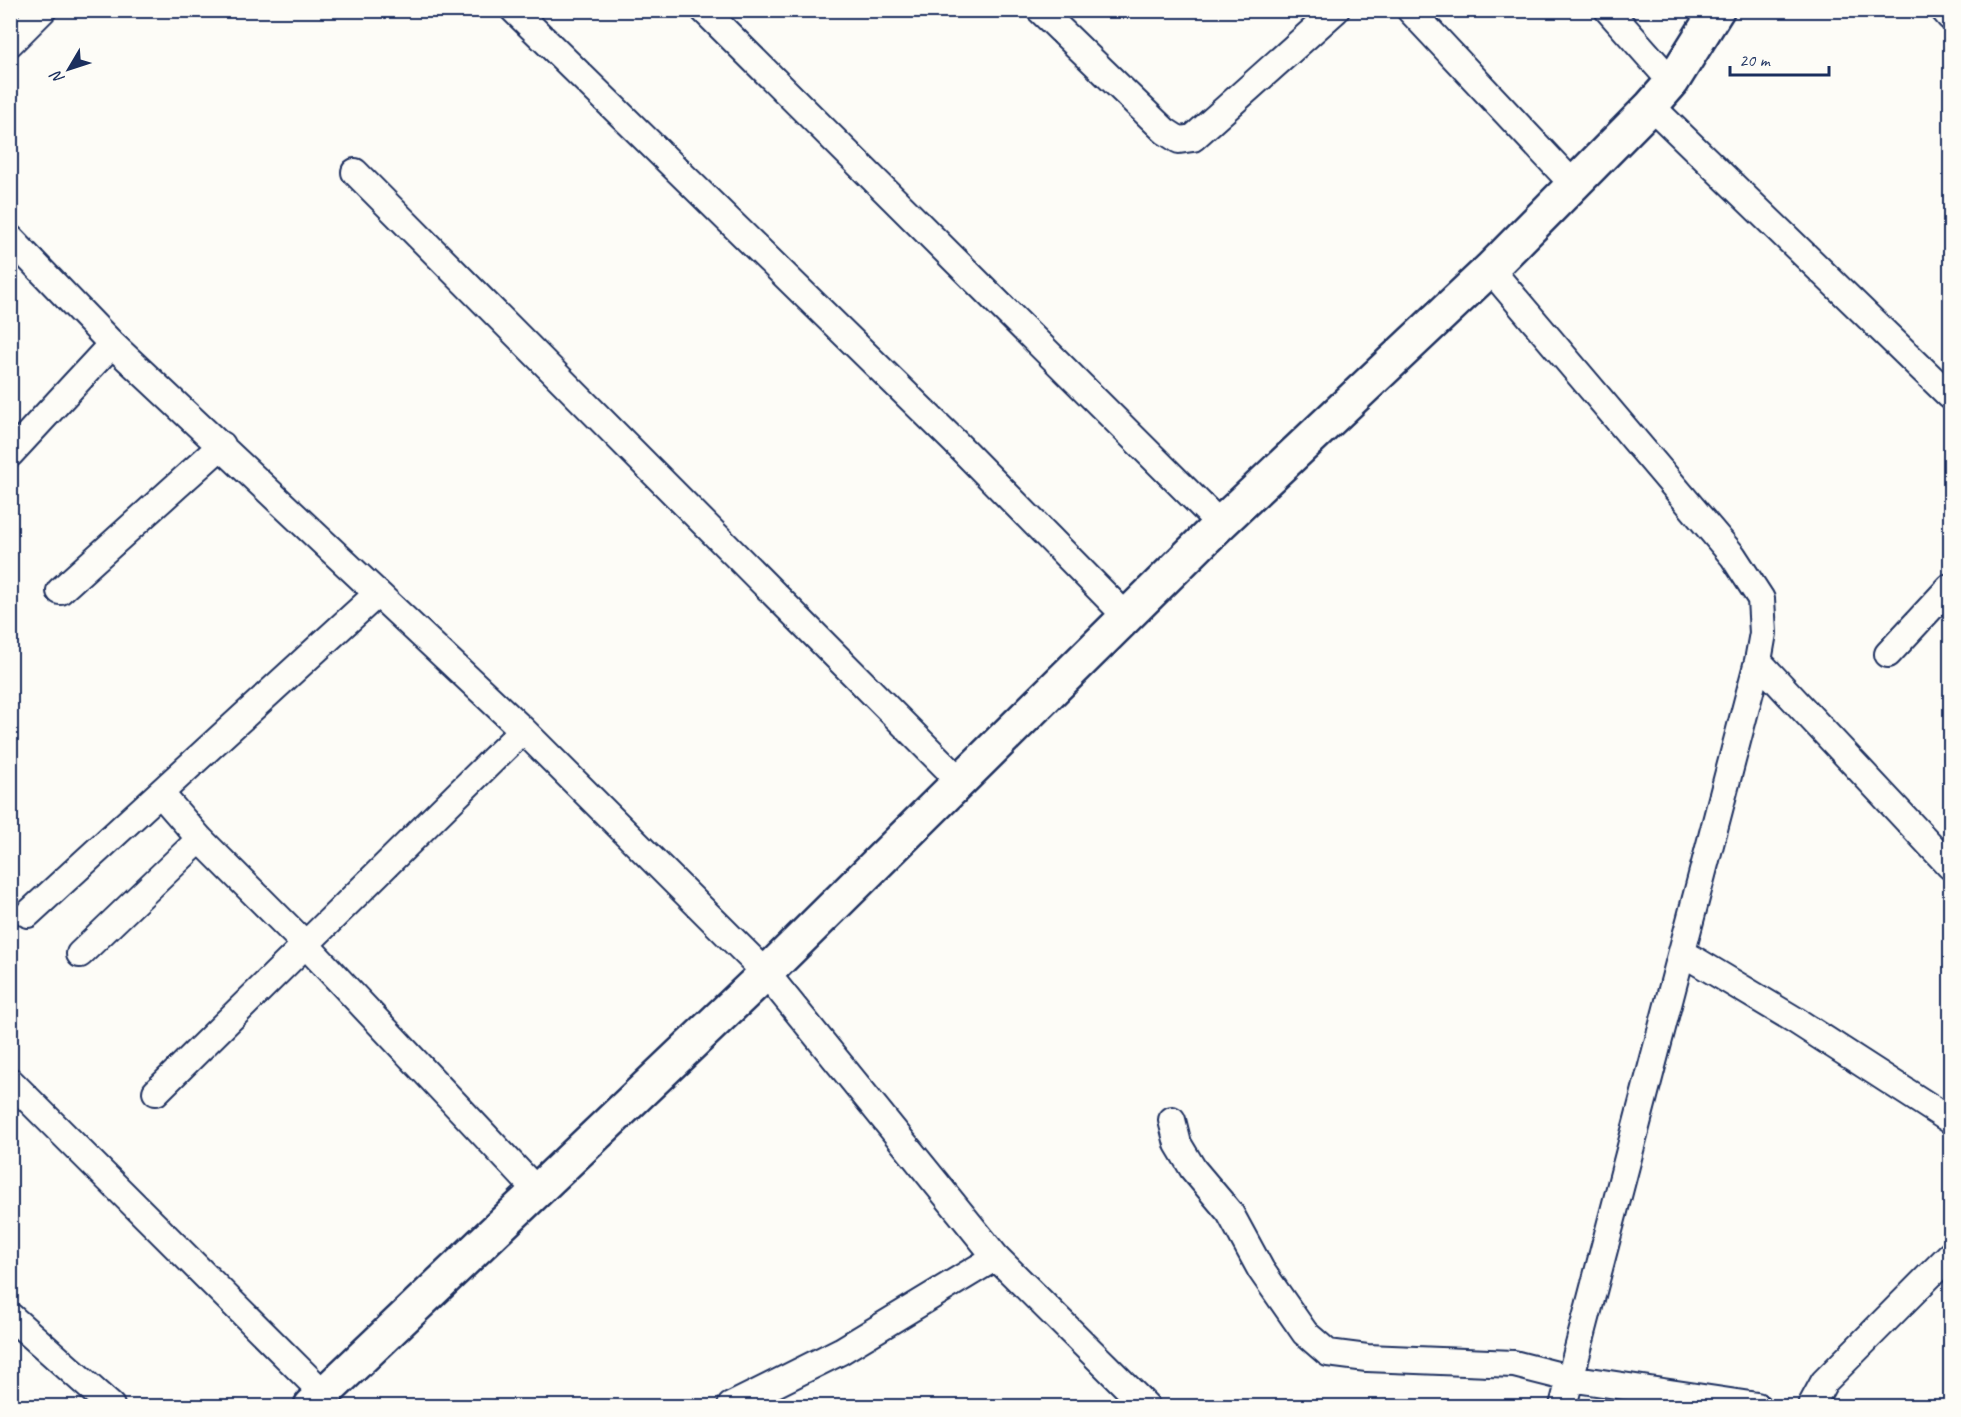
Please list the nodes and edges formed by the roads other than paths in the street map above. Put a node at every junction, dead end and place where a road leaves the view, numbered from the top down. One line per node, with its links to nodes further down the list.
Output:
1 (43, 10): 11 (street)
2 (514, 10): 25 (street)
3 (704, 10): 21 (street)
4 (1040, 10): 5 (street)
5 (1336, 10)
6 (1410, 10): 14 (street)
7 (1608, 10): 12 (street)
8 (1717, 10): 12 (street)
9 (1944, 10): 10 (street)
10 (1950, 17)
11 (10, 43)
12 (1661, 94): 14 (street); 18 (street)
13 (355, 172): 29 (street)
14 (1574, 185): 16 (street)
15 (14, 249): 17 (street)
16 (1490, 269): 21 (street); 27 (street)
17 (112, 344): 19 (street); 20 (street)
18 (1950, 396)
19 (222, 445): 23 (street); 24 (street)
20 (10, 454)
21 (1220, 524): 25 (street)
22 (1950, 587): 26 (street)
23 (60, 591)
24 (377, 594): 28 (street); 30 (street)
25 (1126, 616): 29 (street)
26 (1888, 654)
27 (1758, 661): 32 (street); 35 (street)
28 (523, 730): 34 (street); 37 (street)
29 (960, 781): 37 (street)
30 (160, 793): 31 (street); 33 (street)
31 (200, 839): 34 (street); 36 (street)
32 (1950, 866)
33 (28, 914)
34 (305, 944): 39 (street); 42 (street)
35 (1683, 953): 41 (street); 46 (street)
36 (80, 954)
37 (766, 973): 42 (street); 44 (street)
38 (10, 1081): 47 (street)
39 (156, 1092)
40 (1172, 1120): 46 (street)
41 (1950, 1120)
42 (537, 1191): 47 (street)
43 (1950, 1255): 53 (street)
44 (996, 1257): 49 (street); 50 (street)
45 (10, 1316): 48 (street)
46 (1569, 1378): 51 (street); 52 (street)
47 (318, 1400)
48 (111, 1407)
49 (731, 1407)
50 (1146, 1407)
51 (1563, 1407)
52 (1757, 1407)
53 (1811, 1407)

